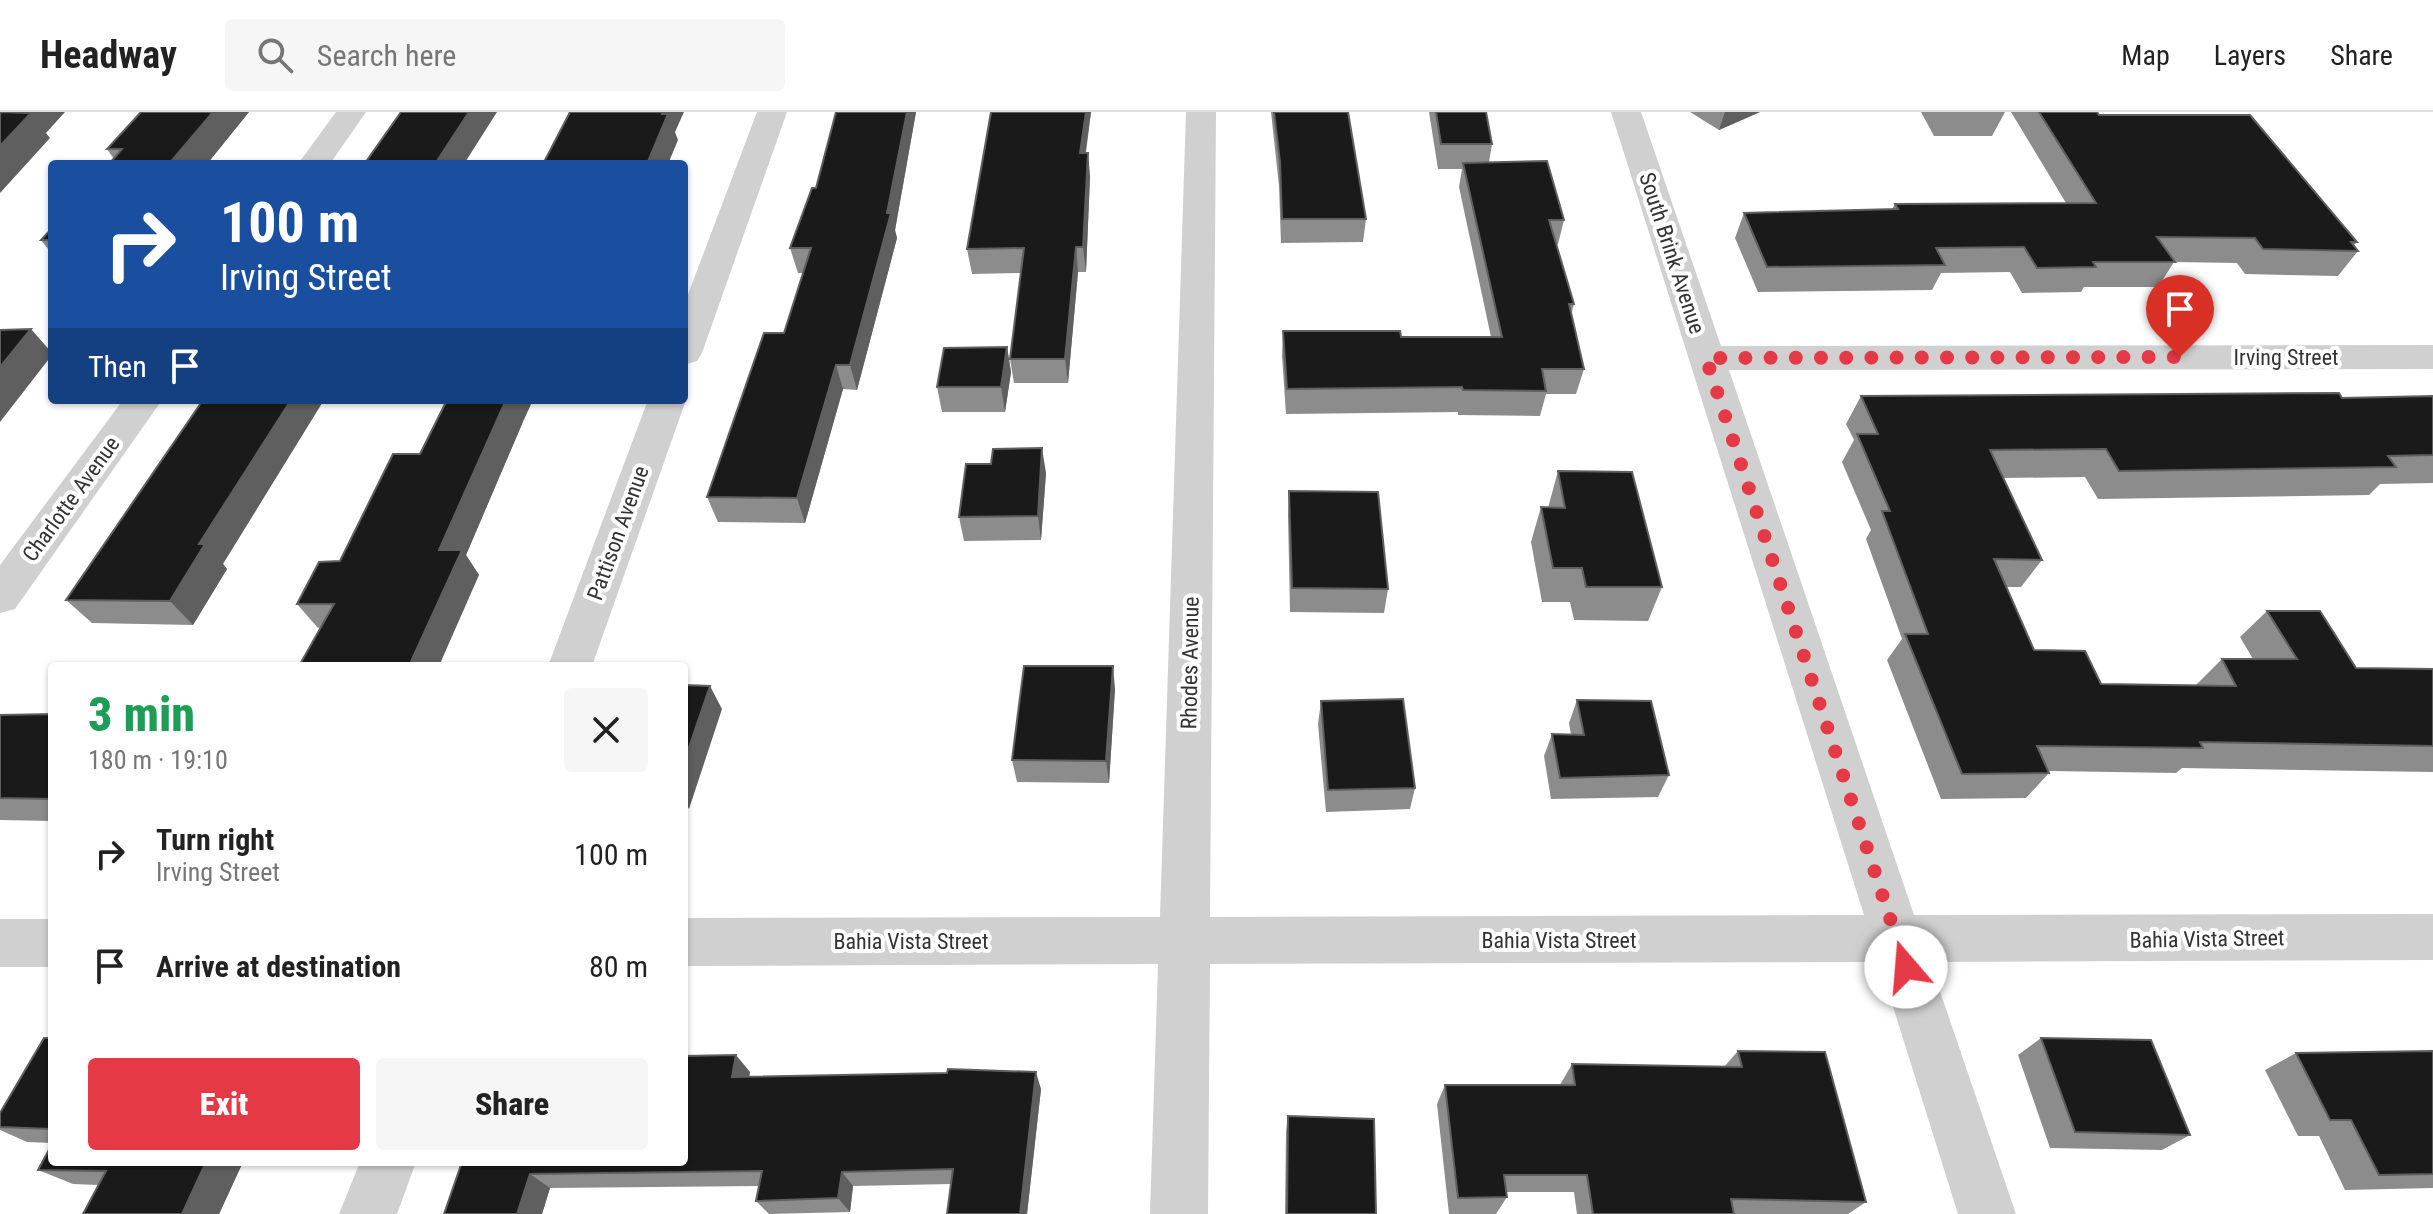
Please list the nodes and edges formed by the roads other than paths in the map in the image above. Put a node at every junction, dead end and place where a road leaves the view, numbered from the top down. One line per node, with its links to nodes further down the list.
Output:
1 (351, 112): 5 (street)
2 (772, 112): 6 (street)
3 (1201, 112): 15 (street, Rhodes Avenue)
4 (1626, 112): 8 (street, South Brink Avenue)
5 (317, 160)
6 (688, 342)
7 (2433, 357): 8 (street, Irving Street)
8 (1706, 358): 14 (street, South Brink Avenue)
9 (140, 404): 11 (street, Charlotte Avenue)
10 (666, 404): 12 (street, Pattison Avenue)
11 (0, 597)
12 (571, 662)
13 (2433, 937): 14 (street, Bahia Vista Street)
14 (1897, 940): 15 (street, Bahia Vista Street); 22 (street, South Brink Avenue)
15 (1185, 941): 16 (street, Bahia Vista Street); 21 (street, Rhodes Avenue)
16 (688, 942)
17 (0, 943): 18 (street)
18 (48, 943)
19 (386, 1166): 20 (street)
20 (368, 1214)
21 (1179, 1214)
22 (1987, 1214)

